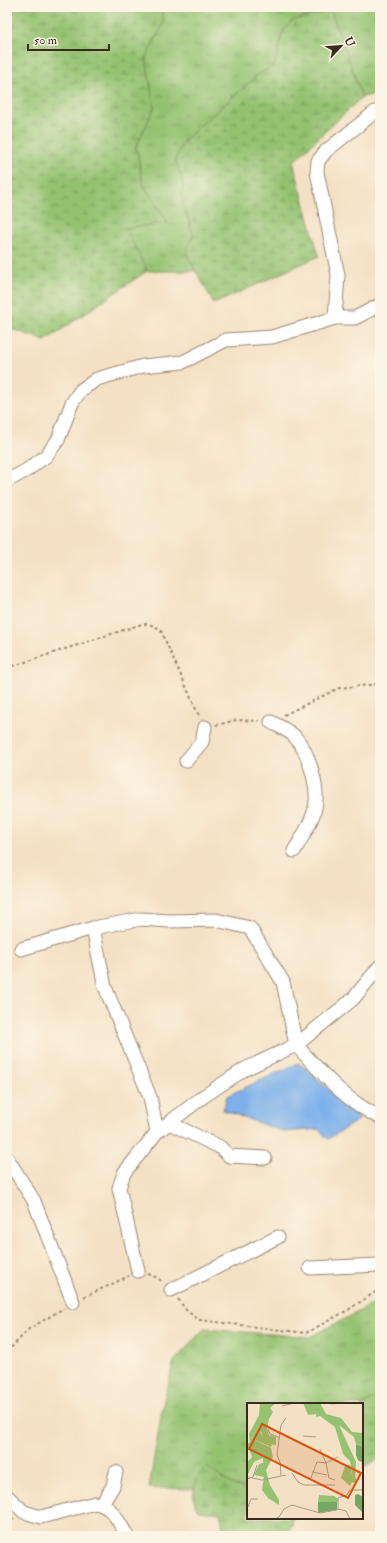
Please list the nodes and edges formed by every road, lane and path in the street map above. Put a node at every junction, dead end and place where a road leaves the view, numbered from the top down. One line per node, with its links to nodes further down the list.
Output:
1 (375, 112): 3 (street)
2 (380, 305): 3 (street)
3 (335, 318): 4 (street)
4 (7, 481)
5 (7, 668): 8 (path)
6 (380, 684): 7 (path)
7 (271, 722): 8 (path); 10 (street)
8 (205, 727): 9 (street)
9 (186, 761)
10 (294, 851)
11 (93, 928): 12 (street); 14 (street); 17 (street)
12 (21, 949)
13 (380, 966): 14 (street)
14 (296, 1045): 15 (street); 16 (street)
15 (380, 1117)
16 (169, 1123): 17 (street); 19 (street)
17 (157, 1132): 23 (street)
18 (7, 1158): 26 (street)
19 (265, 1158)
20 (278, 1237): 25 (street)
21 (380, 1265): 22 (street)
22 (310, 1268)
23 (138, 1271): 25 (path); 26 (path)
24 (380, 1289): 25 (path)
25 (171, 1290)
26 (73, 1302): 27 (path)
27 (7, 1352)
28 (116, 1472): 30 (street)
29 (7, 1496): 30 (street)
30 (102, 1504): 31 (street)
31 (127, 1536)

